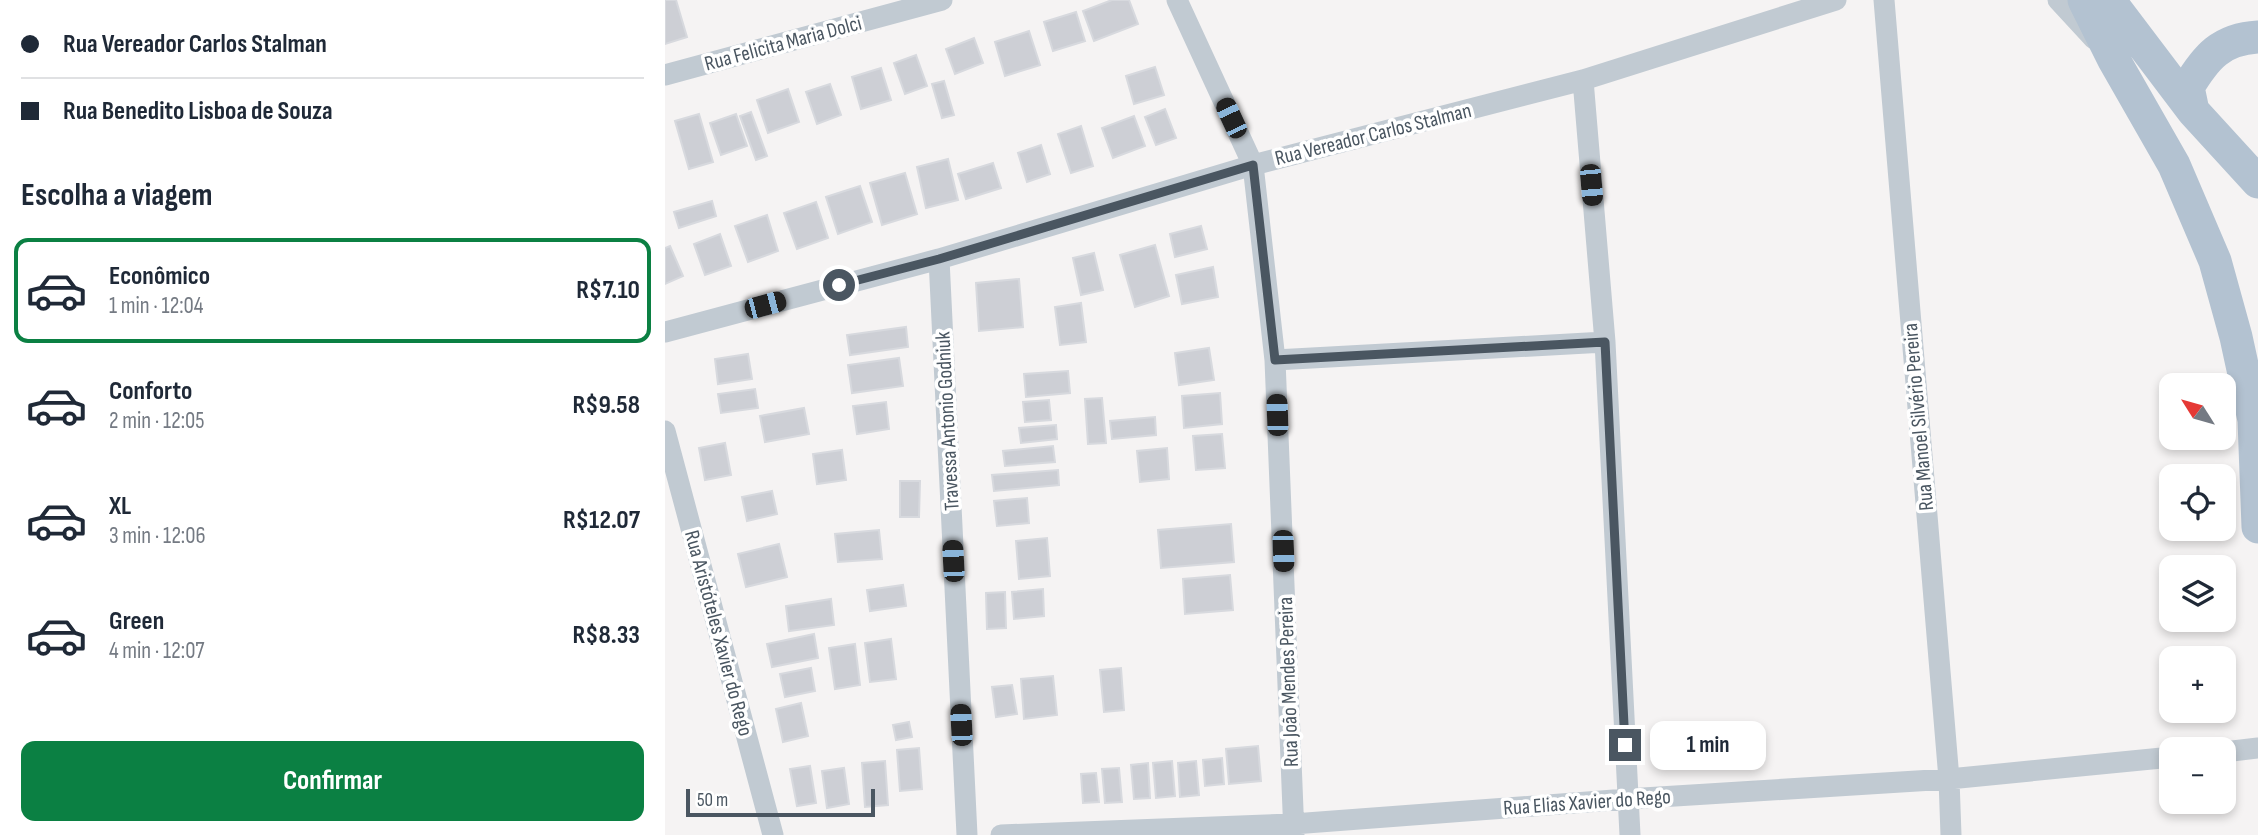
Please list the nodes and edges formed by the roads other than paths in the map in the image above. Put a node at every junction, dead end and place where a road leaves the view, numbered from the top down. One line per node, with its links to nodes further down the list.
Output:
1 (942, 0): 10 (street, Rua Felicita Maria Dolci)
2 (1177, 0): 13 (street, Rua João Mendes Pereira)
3 (1836, 0): 11 (street, Rua Vereador Carlos Stalman)
4 (1884, 0): 25 (street, Rua Manoel Silvério Pereira)
5 (2057, 0): 9 (street)
6 (2084, 0): 9 (main road)
7 (2109, 0): 12 (main road)
8 (2258, 37): 12 (main road)
9 (2114, 60): 19 (main road)
10 (665, 75)
11 (1583, 80): 13 (street, Rua Vereador Carlos Stalman); 17 (street)
12 (2193, 111): 14 (main road)
13 (1253, 165): 15 (street, Rua Vereador Carlos Stalman); 18 (street, Rua João Mendes Pereira)
14 (2257, 188)
15 (939, 259): 16 (street, Rua Vereador Carlos Stalman); 29 (street, Travessa Antonio Godniuk)
16 (665, 332)
17 (1605, 342): 18 (street); 26 (street)
18 (1275, 360): 27 (street, Rua João Mendes Pereira)
19 (2256, 407): 21 (main road)
20 (665, 431): 28 (street, Rua Aristóteles Xavier do Rego)
21 (2258, 527)
22 (2258, 748): 23 (street)
23 (2236, 751)
24 (2159, 758): 25 (street, Rua Elias Xavier do Rego)
25 (1949, 779): 26 (street, Rua Elias Xavier do Rego); 32 (street, Rua Manoel Silvério Pereira)
26 (1627, 799): 27 (street, Rua Elias Xavier do Rego); 31 (street)
27 (1294, 830): 30 (street, Rua Elias Xavier do Rego)
28 (773, 835)
29 (967, 835)
30 (1001, 835)
31 (1630, 835)
32 (1951, 835)

